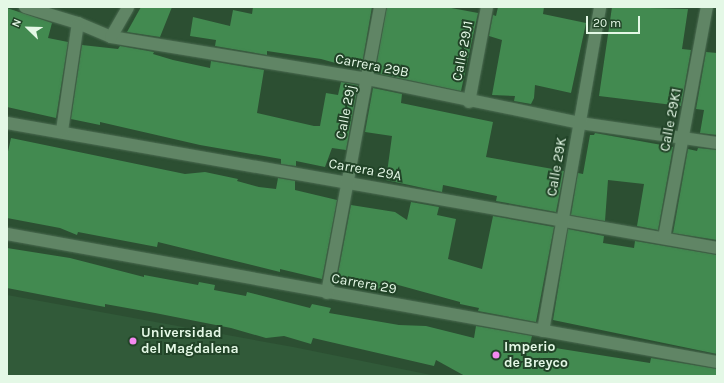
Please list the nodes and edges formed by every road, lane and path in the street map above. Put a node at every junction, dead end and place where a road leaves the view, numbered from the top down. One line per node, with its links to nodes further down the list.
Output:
1 (25, 7): 7 (street, Carrera 29B)
2 (128, 7): 8 (street)
3 (380, 7): 9 (street, Calle 29j)
4 (487, 7): 10 (street, Calle 29J1)
5 (600, 7): 12 (street, Calle 29K)
6 (707, 7): 14 (street, Calle 29K1)
7 (78, 23): 8 (street, Carrera 29B); 13 (street)
8 (111, 37): 9 (street, Carrera 29B)
9 (368, 79): 10 (street, Carrera 29B); 16 (street, Calle 29j)
10 (469, 102): 12 (street, Carrera 29B)
11 (7, 123): 13 (street, Carrera 29A)
12 (580, 123): 14 (street, Carrera 29B); 17 (street, Calle 29K)
13 (62, 131): 16 (street, Carrera 29A)
14 (684, 137): 15 (street, Carrera 29B); 19 (street, Calle 29K1)
15 (717, 143)
16 (348, 183): 17 (street, Carrera 29A); 21 (street, Calle 29j)
17 (563, 220): 19 (street, Carrera 29A); 22 (street, Calle 29K)
18 (7, 234): 21 (street, Carrera 29)
19 (664, 238): 20 (street, Carrera 29A)
20 (717, 248)
21 (327, 293): 22 (street, Carrera 29)
22 (543, 331): 23 (street, Carrera 29)
23 (717, 362)

